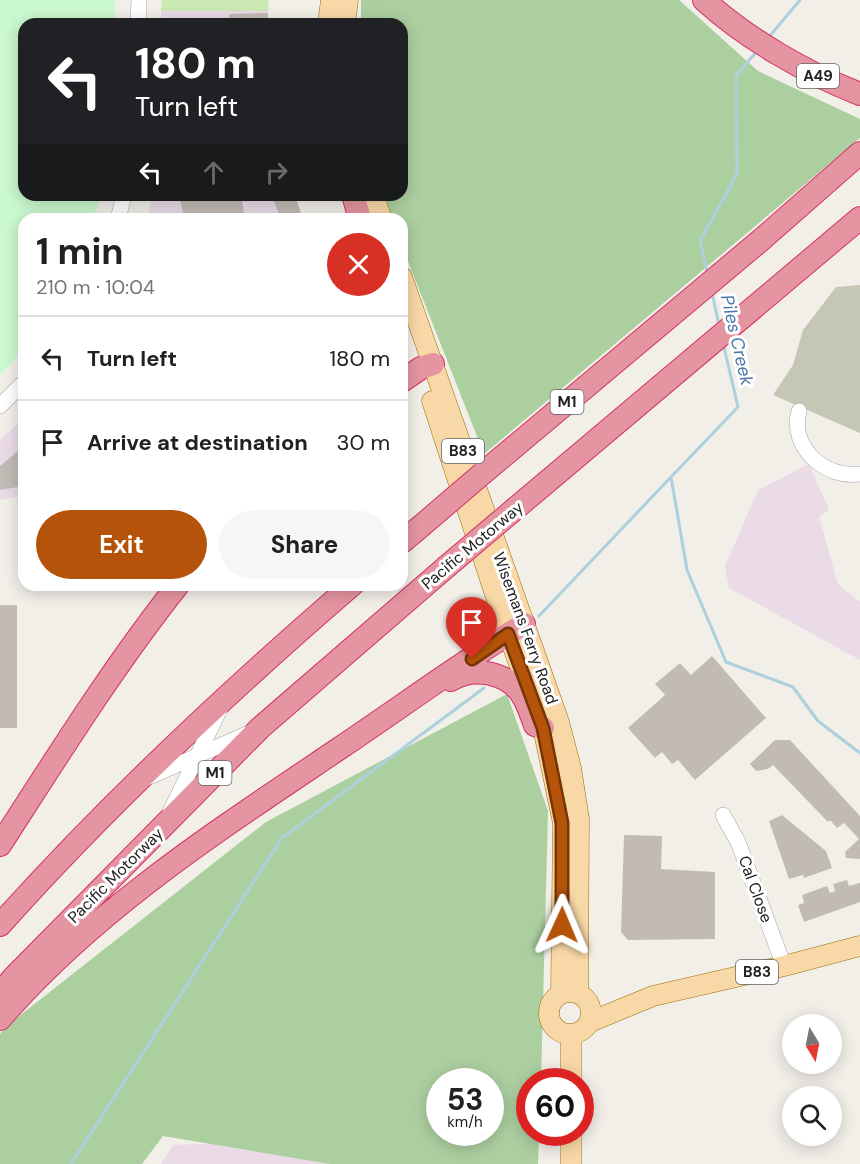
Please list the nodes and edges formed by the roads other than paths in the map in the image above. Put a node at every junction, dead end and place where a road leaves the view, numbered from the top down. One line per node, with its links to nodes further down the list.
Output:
1 (139, 0): 5 (street)
2 (331, 0): 6 (main road)
3 (348, 0): 7 (main road)
4 (704, 0): 8 (highway, A49)
5 (138, 18)
6 (329, 18)
7 (346, 18)
8 (860, 94)
9 (855, 157): 19 (highway, M1, bridge)
10 (860, 218): 25 (highway, Pacific Motorway / M1, bridge)
11 (408, 298): 13 (main road, Wisemans Ferry Road / B83)
12 (408, 328): 13 (main road, Wisemans Ferry Road / B83)
13 (427, 366): 14 (highway); 22 (main road, Wisemans Ferry Road / B83)
14 (408, 377)
15 (18, 388): 16 (street)
16 (0, 406)
17 (800, 411): 18 (street)
18 (860, 474)
19 (408, 537)
20 (173, 591): 31 (highway)
21 (345, 591): 23 (highway)
22 (516, 629): 24 (highway); 26 (main road, Wisemans Ferry Road / B83); 36 (main road, Wisemans Ferry Road / B83)
23 (227, 695): 27 (street); 28 (highway)
24 (418, 696): 26 (highway); 37 (highway)
25 (260, 728): 27 (street); 30 (highway, Pacific Motorway / M1)
26 (543, 728): 36 (main road, Wisemans Ferry Road / B83)
27 (197, 756): 28 (street); 30 (street)
28 (131, 786): 32 (highway)
29 (723, 815): 34 (street, Cal Close)
30 (164, 825): 35 (highway, Pacific Motorway / M1)
31 (0, 844)
32 (0, 925)
33 (860, 946): 34 (main road, B83)
34 (784, 966): 36 (main road, B83)
35 (0, 994)
36 (579, 1003): 38 (main road, B83); 38 (main road, B83)
37 (0, 1019)
38 (571, 1034): 39 (main road)
39 (571, 1068)
40 (571, 1146): 41 (main road)
41 (571, 1164)

